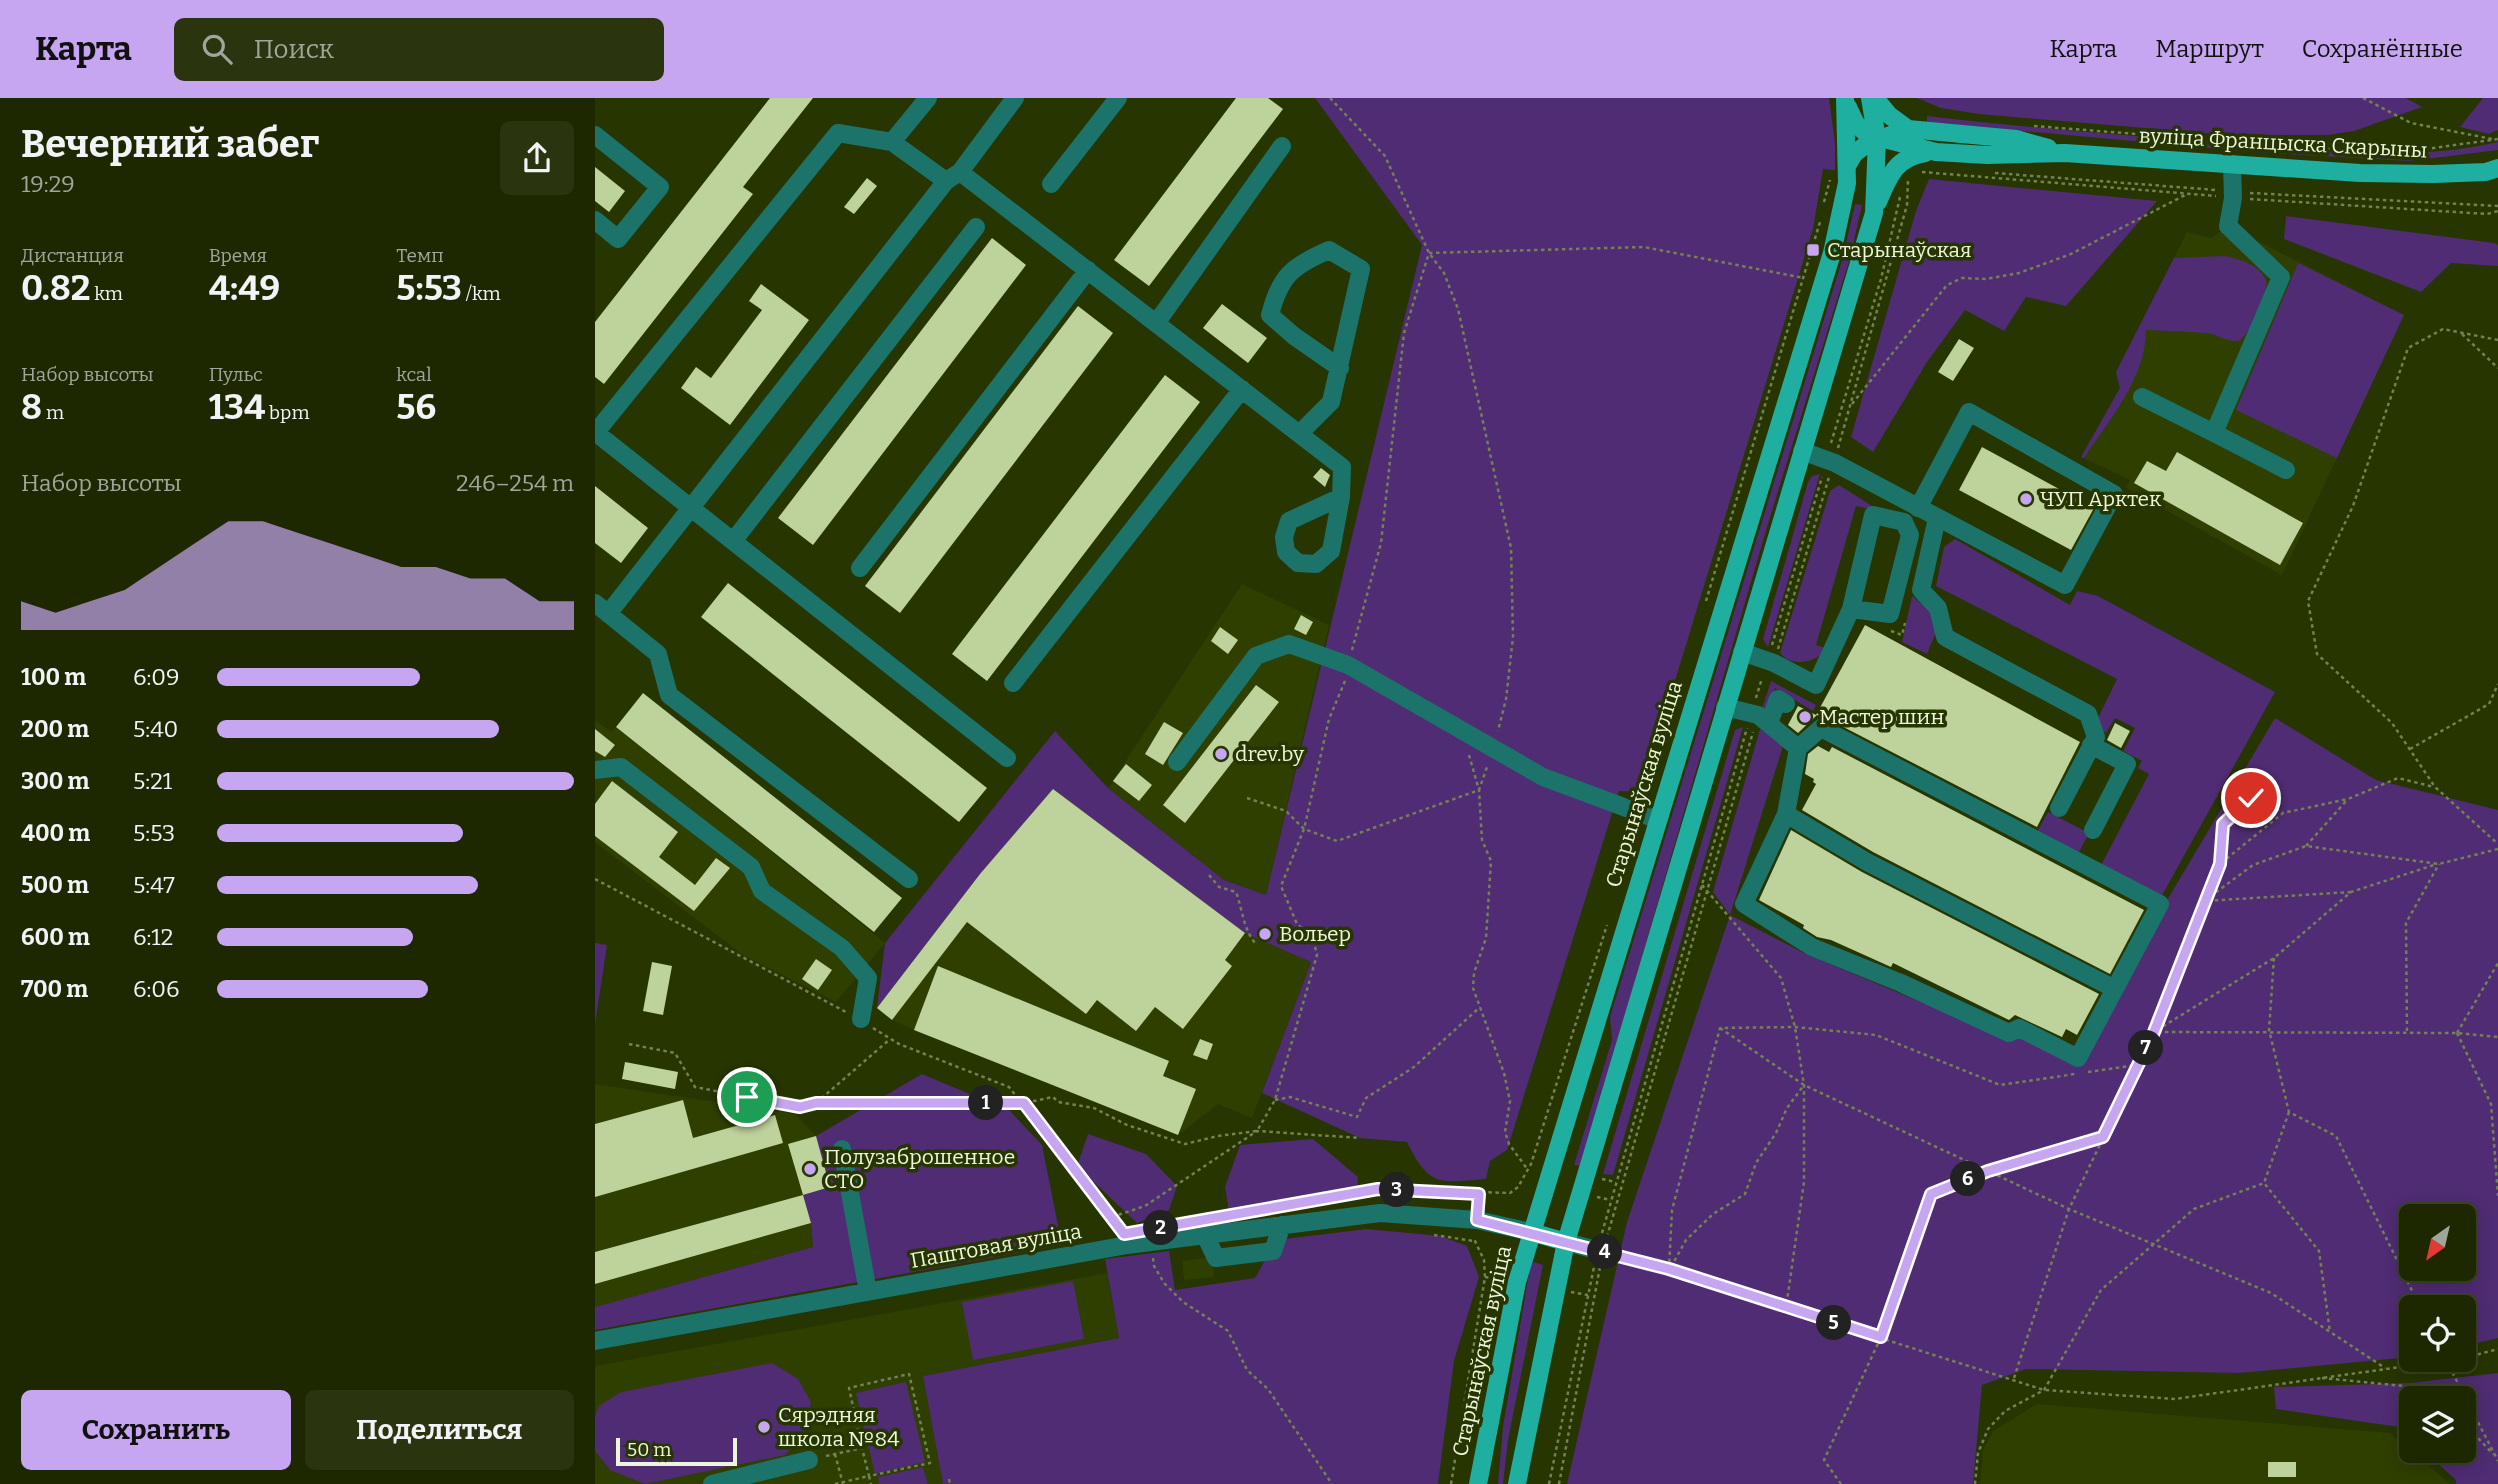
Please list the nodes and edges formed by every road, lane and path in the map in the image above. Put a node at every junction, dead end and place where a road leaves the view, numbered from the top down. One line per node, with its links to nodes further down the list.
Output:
1 (928, 98): 13 (street)
2 (1015, 98): 20 (street)
3 (1118, 98): 22 (street)
4 (1330, 98): 31 (path)
5 (1873, 98): 9 (main road); 11 (main road)
6 (2363, 98): 12 (path)
7 (1845, 100): 11 (main road); 18 (main road, Старынаўская вуліца)
8 (2029, 125): 12 (path)
9 (1908, 129): 11 (main road, вуліца Францыска Скарыны); 16 (main road, вуліца Францыска Скарыны)
10 (595, 135): 29 (street)
11 (1877, 138): 15 (main road, вуліца Францыска Скарыны); 18 (main road, вуліца Францыска Скарыны); 27 (main road)
12 (2497, 140)
13 (892, 142): 20 (street); 42 (street)
14 (1282, 146): 34 (street)
15 (1936, 152): 16 (main road, вуліца Францыска Скарыны); 27 (main road)
16 (2065, 153): 17 (main road, вуліца Францыска Скарыны)
17 (2232, 164): 19 (main road, вуліца Францыска Скарыны); 24 (street)
18 (1847, 166): 80 (main road, Старынаўская вуліца)
19 (2498, 168)
20 (953, 177): 32 (street); 49 (street)
21 (1828, 179): 25 (path)
22 (1051, 184)
23 (2188, 194): 24 (path); 24 (path); 41 (path)
24 (2233, 195): 26 (path); 43 (street)
25 (1824, 206)
26 (2498, 209)
27 (1874, 213): 45 (main road)
28 (1821, 217): 33 (path)
29 (595, 220)
30 (977, 227): 52 (street)
31 (1429, 253): 33 (path); 59 (path); 68 (path)
32 (1088, 270): 34 (street); 53 (street)
33 (1804, 278): 54 (path)
34 (1157, 322): 39 (street)
35 (2461, 333): 36 (path); 38 (path); 69 (path)
36 (2498, 340)
37 (1340, 368): 37 (street); 44 (street)
38 (2498, 368)
39 (1242, 389): 44 (street); 60 (street)
40 (2142, 397): 43 (street)
41 (1850, 407): 46 (path); 46 (path)
42 (595, 432): 49 (street)
43 (2214, 433): 47 (street)
44 (1299, 434): 48 (street)
45 (1802, 451): 46 (street); 57 (main road)
46 (1831, 461): 50 (street); 58 (path); 58 (path)
47 (2286, 470)
48 (1342, 497)
49 (691, 507): 52 (street); 55 (street)
50 (1918, 508): 51 (street); 51 (street)
51 (1937, 518): 66 (street)
52 (734, 540): 70 (street)
53 (860, 568)
54 (1705, 605)
55 (601, 608): 90 (street)
56 (1851, 609): 56 (street); 58 (street)
57 (1742, 652): 58 (street); 63 (main road)
58 (1771, 662): 64 (path)
59 (1348, 666): 65 (street); 71 (street); 81 (path)
60 (1013, 682)
61 (2498, 684): 69 (path)
62 (1786, 704): 64 (street)
63 (1725, 707): 64 (street); 134 (main road)
64 (1759, 717): 67 (street); 91 (path); 93 (path)
65 (1454, 726): 68 (street); 74 (path)
66 (2091, 745): 77 (street); 82 (street)
67 (1798, 748): 79 (street); 99 (street)
68 (1493, 749): 74 (path); 80 (street)
69 (2410, 749): 73 (path)
70 (1007, 758)
71 (1177, 762)
72 (595, 771): 101 (street)
73 (2435, 787): 76 (path); 83 (path)
74 (1479, 790): 81 (path); 100 (path)
75 (1247, 798): 81 (path)
76 (2348, 799): 78 (path); 84 (path)
77 (2059, 808)
78 (2283, 813): 86 (path); 86 (path)
79 (1786, 814): 99 (street); 99 (street)
80 (1657, 819): 129 (main road, Старынаўская вуліца)
81 (1304, 829): 113 (path)
82 (2094, 830)
83 (2498, 844)
84 (2306, 846): 87 (path); 94 (path)
85 (2498, 849): 87 (path)
86 (2220, 864): 94 (path)
87 (2439, 864): 92 (path); 106 (path)
88 (1209, 875): 96 (path)
89 (595, 879): 101 (path)
90 (909, 879)
91 (1702, 885): 93 (path); 136 (path)
92 (2351, 891): 94 (path); 97 (path)
93 (1707, 892): 102 (path); 136 (path)
94 (2204, 901): 105 (path)
95 (1607, 926): 121 (path)
96 (1256, 944)
97 (2274, 958): 104 (path); 105 (path)
98 (2498, 963): 107 (path)
99 (2115, 989)
100 (1480, 1007): 113 (path); 121 (path)
101 (861, 1019): 109 (path)
102 (1795, 1027): 103 (path); 111 (path); 112 (path)
103 (1720, 1028): 112 (path); 138 (path)
104 (2269, 1030): 105 (path); 106 (path); 116 (path)
105 (2154, 1032): 111 (path)
106 (2407, 1032): 107 (path)
107 (2457, 1033): 108 (path); 124 (path)
108 (2498, 1037)
109 (889, 1040): 114 (path); 115 (path)
110 (629, 1044): 114 (path)
111 (2137, 1065): 118 (path)
112 (1804, 1085): 122 (path); 138 (path); 145 (path)
113 (1275, 1100): 117 (path)
114 (816, 1103): 115 (path)
115 (1024, 1103): 117 (path); 127 (path)
116 (2289, 1112): 123 (path); 143 (path)
117 (1257, 1131): 119 (path); 127 (path)
118 (2103, 1137): 122 (path); 125 (path)
119 (1360, 1138)
120 (842, 1149): 142 (street)
121 (1528, 1170): 126 (path)
122 (1988, 1171): 125 (path); 147 (path)
123 (2264, 1183): 135 (path); 146 (path)
124 (2498, 1196)
125 (2069, 1209): 135 (path); 155 (path)
126 (1281, 1216): 128 (street, Паштовая вуліца); 131 (street, Паштовая вуліца); 131 (street)
127 (1111, 1217): 130 (path)
128 (1477, 1220): 129 (street, Паштовая вуліца); 133 (path)
129 (1531, 1232): 134 (main road); 140 (main road, Старынаўская вуліца)
130 (1124, 1234)
131 (1205, 1235): 142 (street, Паштовая вуліца)
132 (1430, 1235): 133 (path)
133 (1474, 1241): 139 (path)
134 (1566, 1242): 136 (street); 141 (main road)
135 (2155, 1245): 146 (path); 157 (path)
136 (1605, 1252): 138 (path); 144 (path); 173 (path)
137 (1153, 1253): 168 (path)
138 (1669, 1269): 145 (path)
139 (1485, 1277): 140 (path); 169 (path)
140 (1517, 1282): 170 (main road, Старынаўская вуліца)
141 (1555, 1289): 144 (path); 171 (main road)
142 (868, 1292): 148 (street, Паштовая вуліца)
143 (2414, 1295)
144 (1588, 1296): 172 (path)
145 (1786, 1308): 147 (path)
146 (2330, 1332): 152 (path)
147 (1881, 1337): 155 (path); 174 (path)
148 (595, 1341)
149 (2498, 1349): 150 (path)
150 (2476, 1355)
151 (2399, 1367): 152 (path)
152 (2386, 1369): 154 (path)
153 (2453, 1372): 162 (path)
154 (2315, 1377): 156 (path); 157 (path)
155 (2014, 1378): 157 (path)
156 (2404, 1386)
157 (2044, 1390): 175 (path)
158 (2476, 1436): 162 (path)
159 (862, 1448): 160 (path); 163 (path); 163 (path)
160 (835, 1454): 161 (path); 164 (path)
161 (809, 1460): 165 (street)
162 (2498, 1460)
163 (869, 1476): 164 (path); 167 (path)
164 (843, 1483): 166 (path)
165 (712, 1484)
166 (835, 1484)
167 (871, 1484)
168 (1332, 1484)
169 (1451, 1484)
170 (1478, 1484)
171 (1517, 1484)
172 (1549, 1484)
173 (1559, 1484)
174 (1841, 1484)
175 (1975, 1484)

